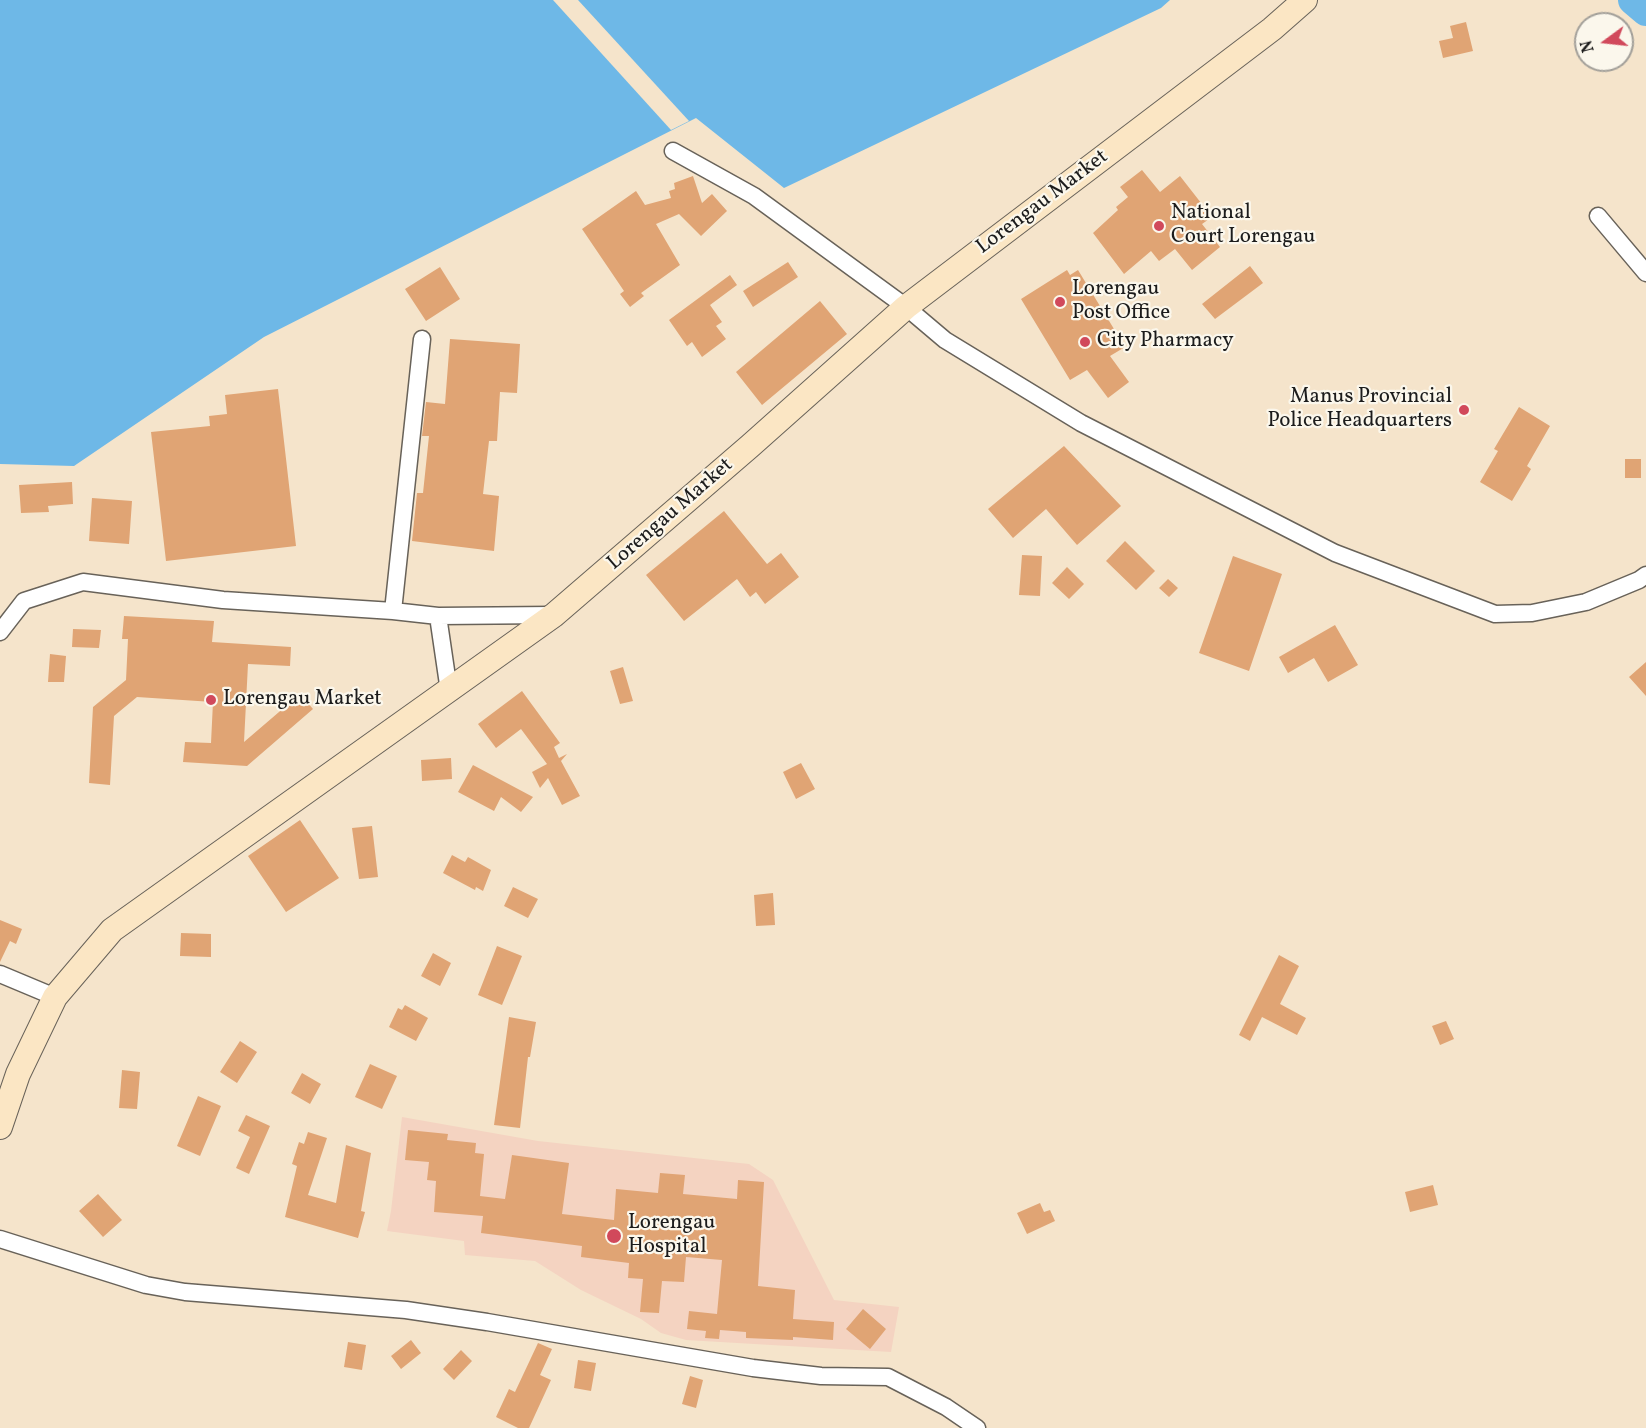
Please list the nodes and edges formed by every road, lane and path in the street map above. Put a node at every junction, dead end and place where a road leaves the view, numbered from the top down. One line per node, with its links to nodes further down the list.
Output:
1 (1305, 0): 5 (main road, Lorengau Market)
2 (673, 152): 5 (street)
3 (1598, 216): 4 (street)
4 (1646, 273)
5 (906, 308): 7 (street); 10 (main road, Lorengau Market)
6 (422, 339): 8 (street)
7 (1646, 575)
8 (393, 611): 9 (street); 11 (street)
9 (6, 615): 12 (street)
10 (554, 615): 11 (street); 13 (main road, Lorengau Market)
11 (438, 616): 13 (street)
12 (0, 632)
13 (449, 691): 15 (main road, Lorengau Market)
14 (0, 974): 15 (street)
15 (55, 997): 16 (main road, Lorengau Market)
16 (0, 1127)
17 (0, 1239): 18 (street)
18 (977, 1428)

